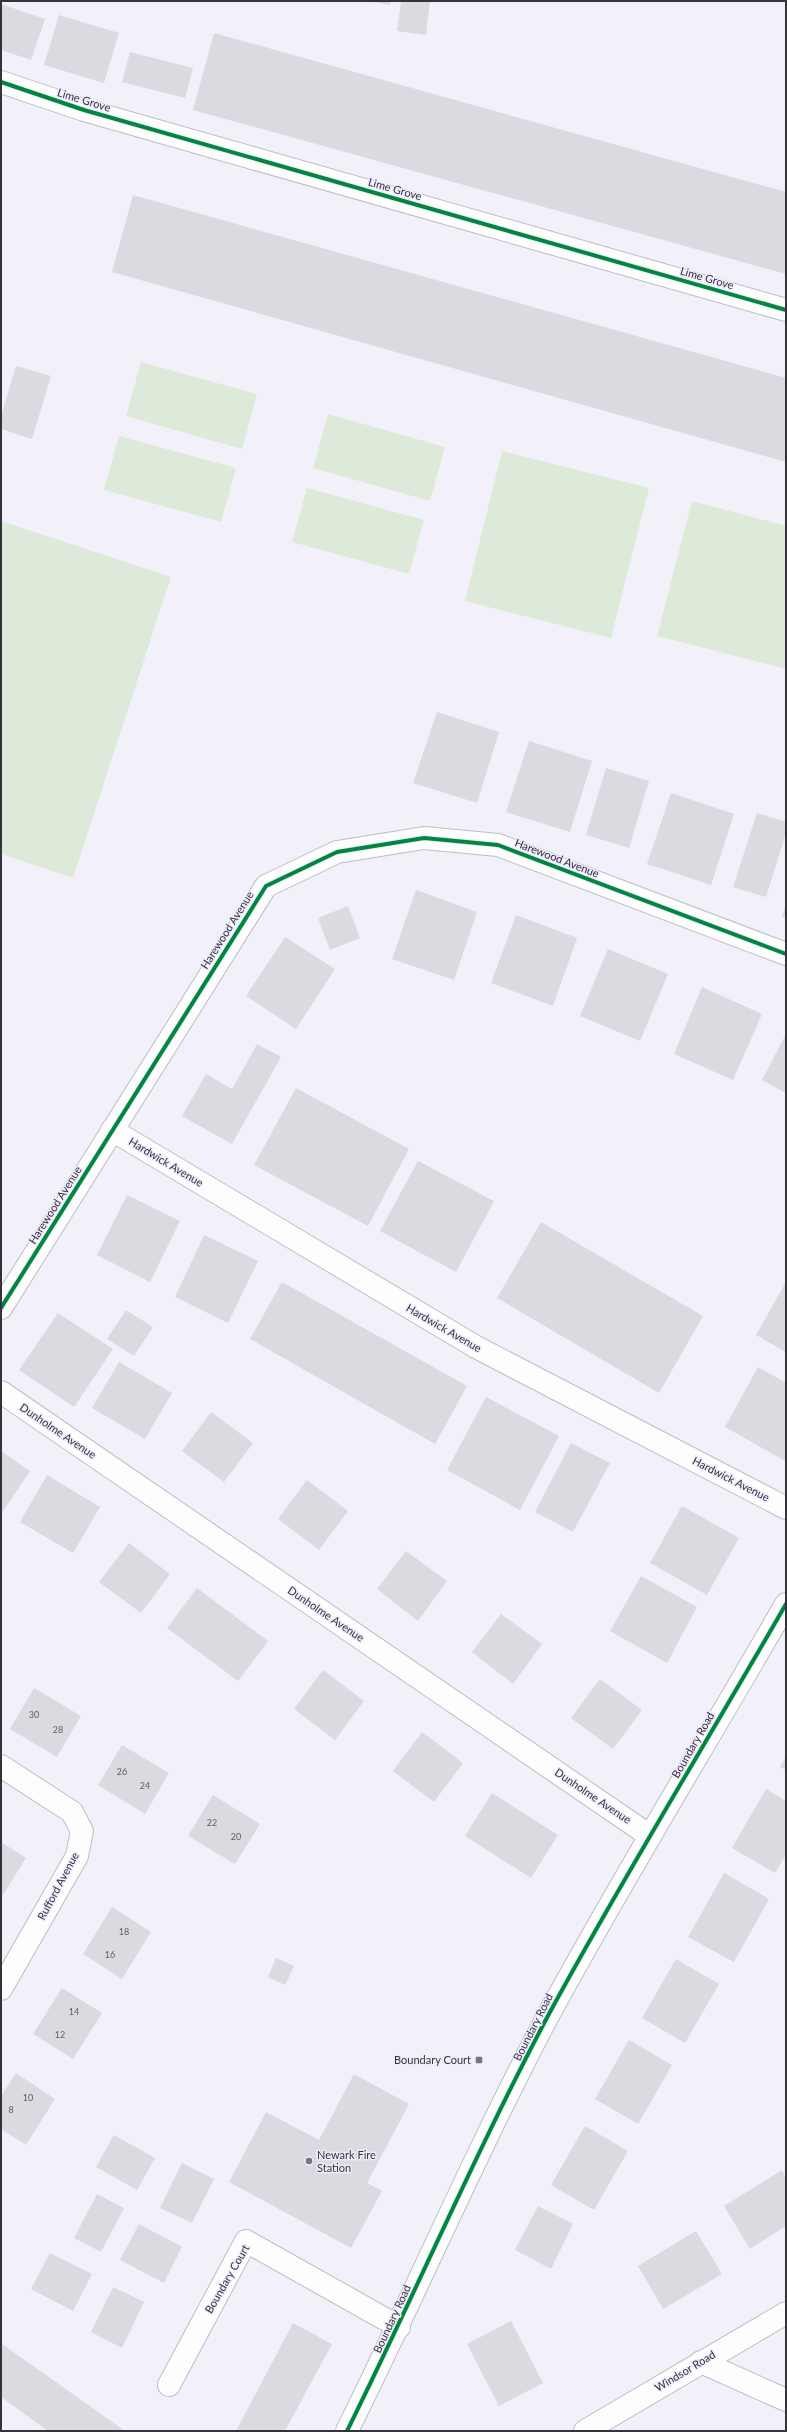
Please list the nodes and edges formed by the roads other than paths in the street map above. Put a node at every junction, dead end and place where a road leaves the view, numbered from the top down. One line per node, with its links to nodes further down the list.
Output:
1 (1, 82): 2 (street, Lime Grove)
2 (786, 310)
3 (786, 954): 4 (street, Harewood Avenue)
4 (112, 1130): 5 (street, Harewood Avenue); 7 (street, Hardwick Avenue)
5 (1, 1308)
6 (1, 1392): 10 (street, Dunholme Avenue)
7 (786, 1508)
8 (786, 1606): 10 (street, Boundary Road)
9 (1, 1766): 11 (street, Rufford Avenue)
10 (650, 1836): 13 (street, Boundary Road)
11 (1, 1989)
12 (786, 2313): 14 (street, Windsor Road)
13 (399, 2327): 15 (street, Boundary Court); 17 (street, Boundary Road)
14 (701, 2362): 16 (street); 18 (street, Windsor Road)
15 (168, 2385)
16 (786, 2400)
17 (346, 2431)
18 (585, 2431)

